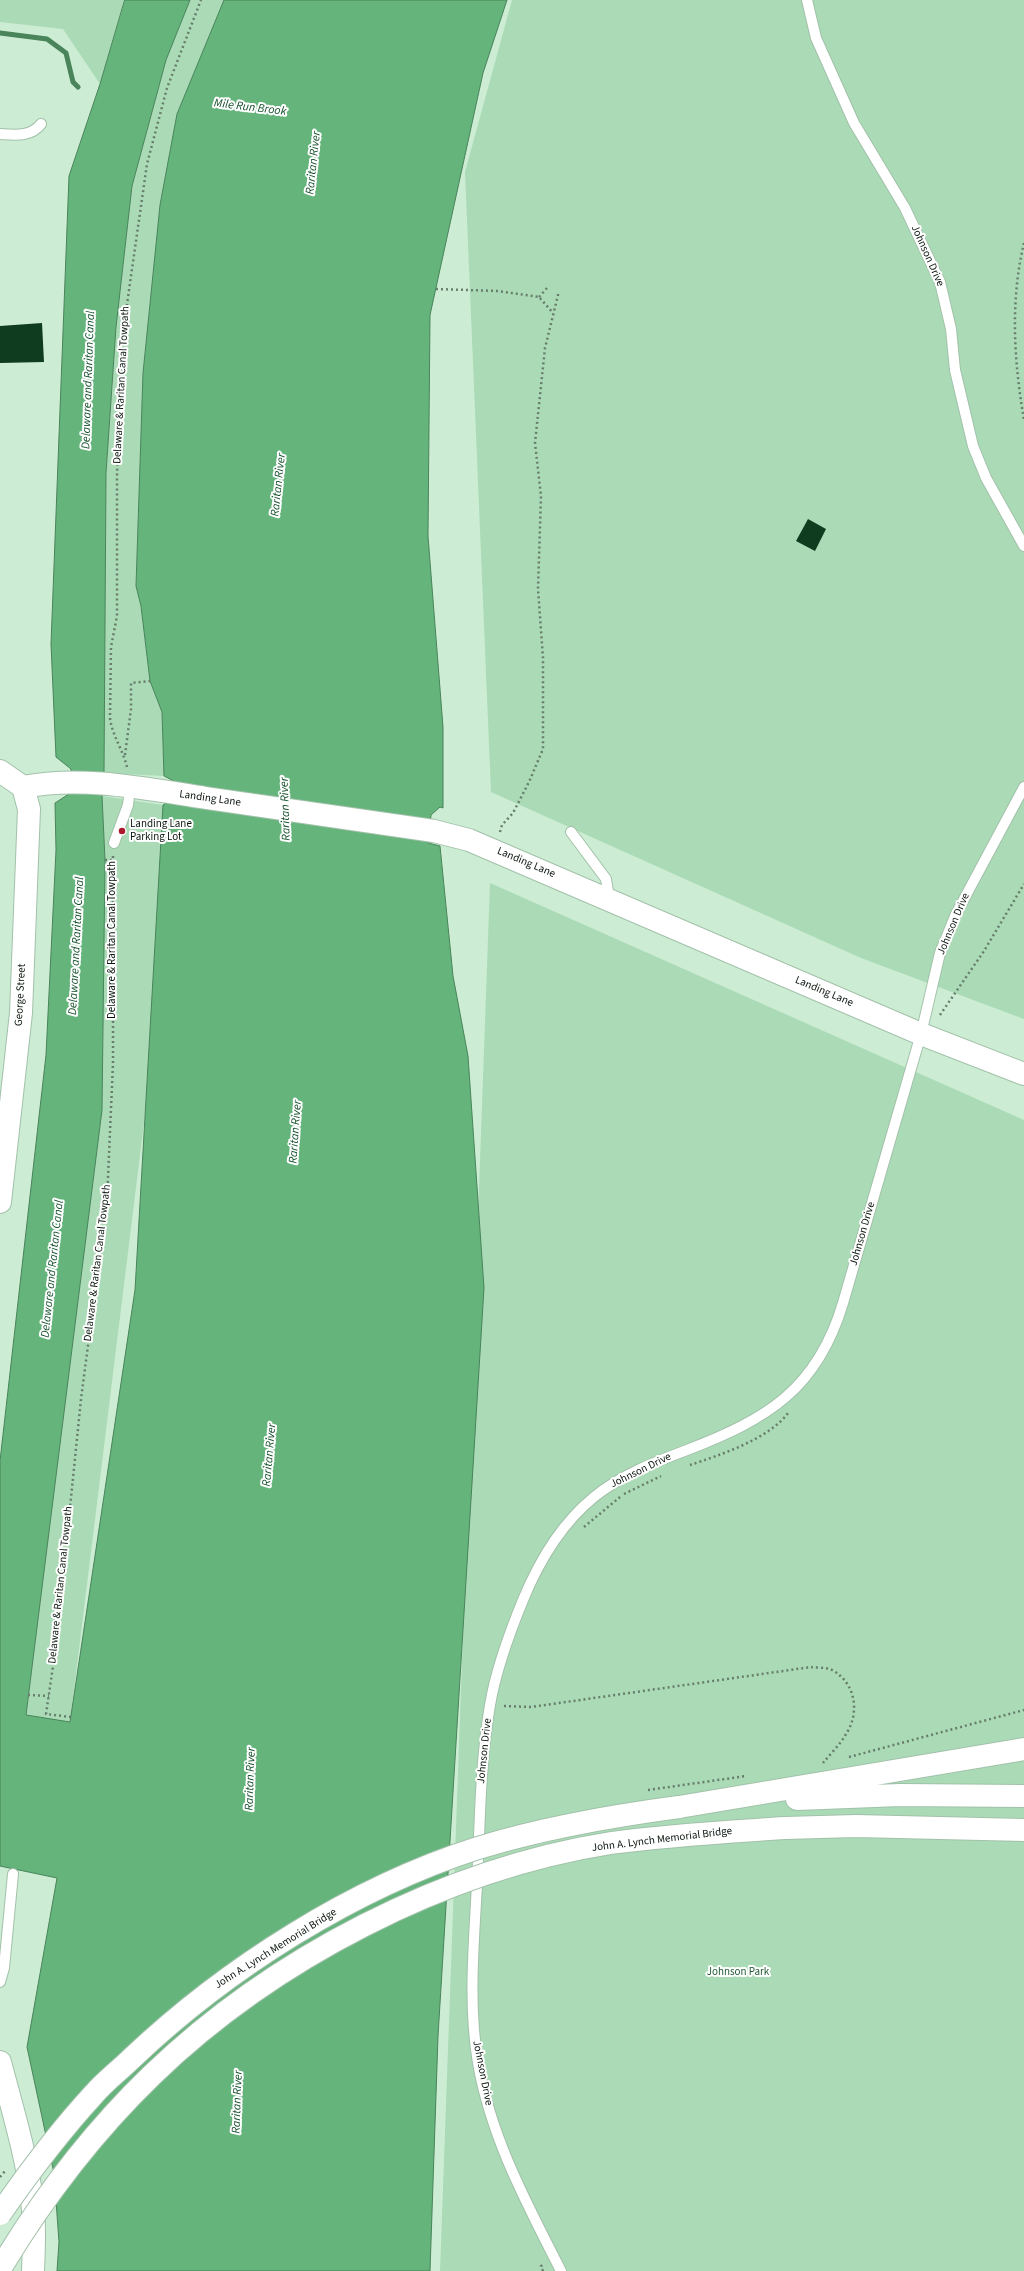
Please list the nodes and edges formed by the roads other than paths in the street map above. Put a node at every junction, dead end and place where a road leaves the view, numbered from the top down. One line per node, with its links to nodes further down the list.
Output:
1 (807, 0): 4 (lane, Johnson Drive)
2 (41, 124): 3 (lane)
3 (0, 134)
4 (1024, 546)
5 (0, 771): 7 (main road)
6 (127, 782): 7 (main road, Landing Lane); 10 (lane); 11 (main road, Landing Lane)
7 (23, 787): 14 (main road, George Street)
8 (1024, 787): 12 (lane, Johnson Drive)
9 (571, 832): 11 (lane)
10 (114, 843)
11 (609, 898): 12 (main road, Landing Lane)
12 (921, 1034): 13 (main road, Landing Lane); 26 (lane, Johnson Drive)
13 (1024, 1074)
14 (0, 1202)
15 (1024, 1749): 16 (main road)
16 (801, 1792): 17 (main road); 23 (main road, John A. Lynch Memorial Bridge, bridge)
17 (1024, 1796)
18 (1024, 1830): 24 (main road, John A. Lynch Memorial Bridge, bridge)
19 (13, 1874): 20 (lane)
20 (5, 1904): 21 (lane)
21 (0, 1982)
22 (0, 2062): 25 (main road)
23 (0, 2214)
24 (0, 2269)
25 (33, 2271)
26 (561, 2271)

